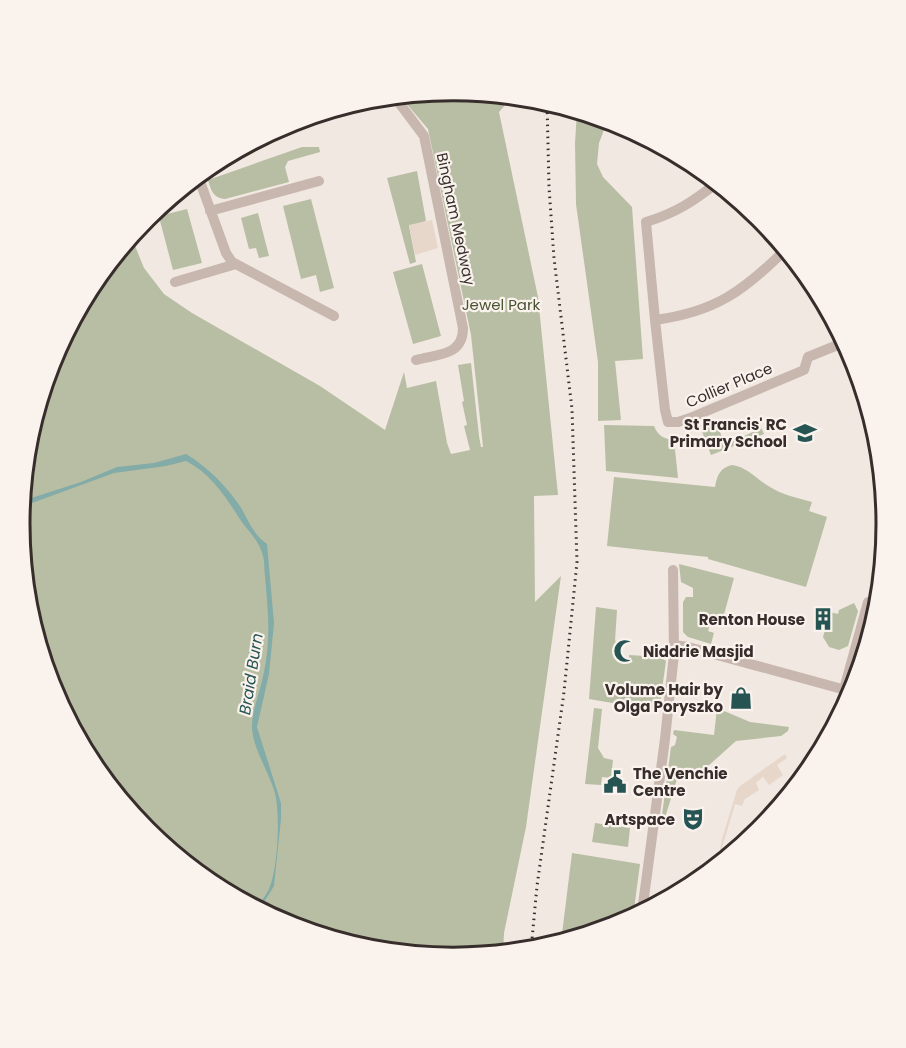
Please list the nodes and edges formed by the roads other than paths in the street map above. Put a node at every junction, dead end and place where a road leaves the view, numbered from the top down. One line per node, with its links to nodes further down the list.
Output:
1 (401, 105): 12 (street, Bingham Medway)
2 (319, 181): 5 (street)
3 (201, 184): 5 (street)
4 (711, 188): 10 (street)
5 (210, 211): 7 (street)
6 (780, 255): 10 (street)
7 (236, 264): 8 (street); 9 (street)
8 (175, 282)
9 (334, 316)
10 (655, 320): 11 (street, Collier Place)
11 (836, 346)
12 (416, 360)
13 (673, 570): 16 (street)
14 (868, 602): 15 (street)
15 (859, 642)
16 (675, 645): 17 (street); 18 (street)
17 (843, 688)
18 (643, 901)

